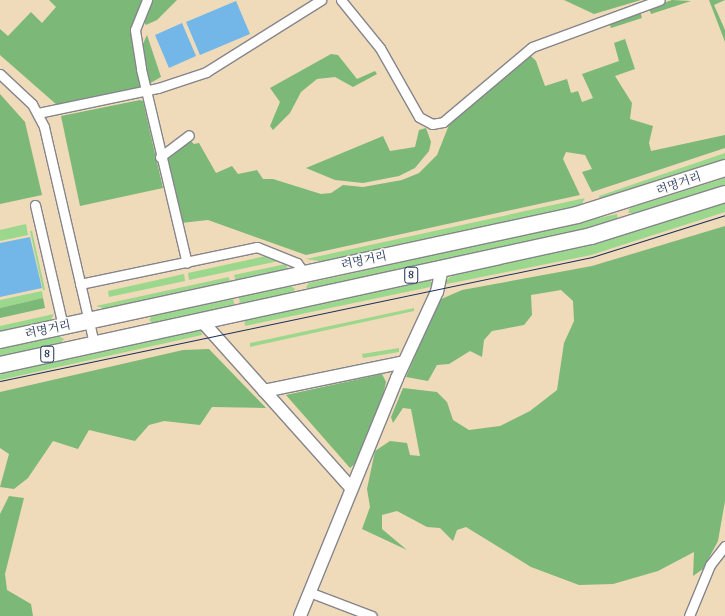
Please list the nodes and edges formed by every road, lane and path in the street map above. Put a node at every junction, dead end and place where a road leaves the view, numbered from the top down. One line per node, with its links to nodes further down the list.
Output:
1 (147, 0): 6 (street)
2 (321, 0): 6 (street)
3 (341, 0): 4 (street)
4 (660, 0)
5 (0, 74): 7 (street)
6 (145, 90): 7 (street); 9 (street)
7 (38, 113): 16 (street)
8 (189, 135): 9 (street)
9 (160, 157): 13 (street)
10 (725, 168): 15 (highway, 려명거리 / 8)
11 (725, 194): 14 (highway, 려명거리 / 8)
12 (35, 205): 19 (street)
13 (187, 263): 15 (street); 16 (street)
14 (442, 268): 17 (highway, 려명거리 / 8); 22 (street)
15 (306, 274): 18 (highway, 려명거리 / 8)
16 (80, 284): 18 (street)
17 (201, 320): 21 (highway, 려명거리 / 8); 24 (street)
18 (88, 321): 19 (highway, 려명거리 / 8); 21 (street)
19 (63, 326): 20 (highway, 려명거리 / 8)
20 (0, 340)
21 (94, 344): 23 (highway, 려명거리 / 8)
22 (404, 362): 24 (street); 25 (street)
23 (0, 365)
24 (264, 391): 25 (street)
25 (351, 488): 27 (street)
26 (725, 546): 30 (street)
27 (309, 592): 28 (street); 29 (street)
28 (300, 616)
29 (372, 616)
30 (689, 616)

